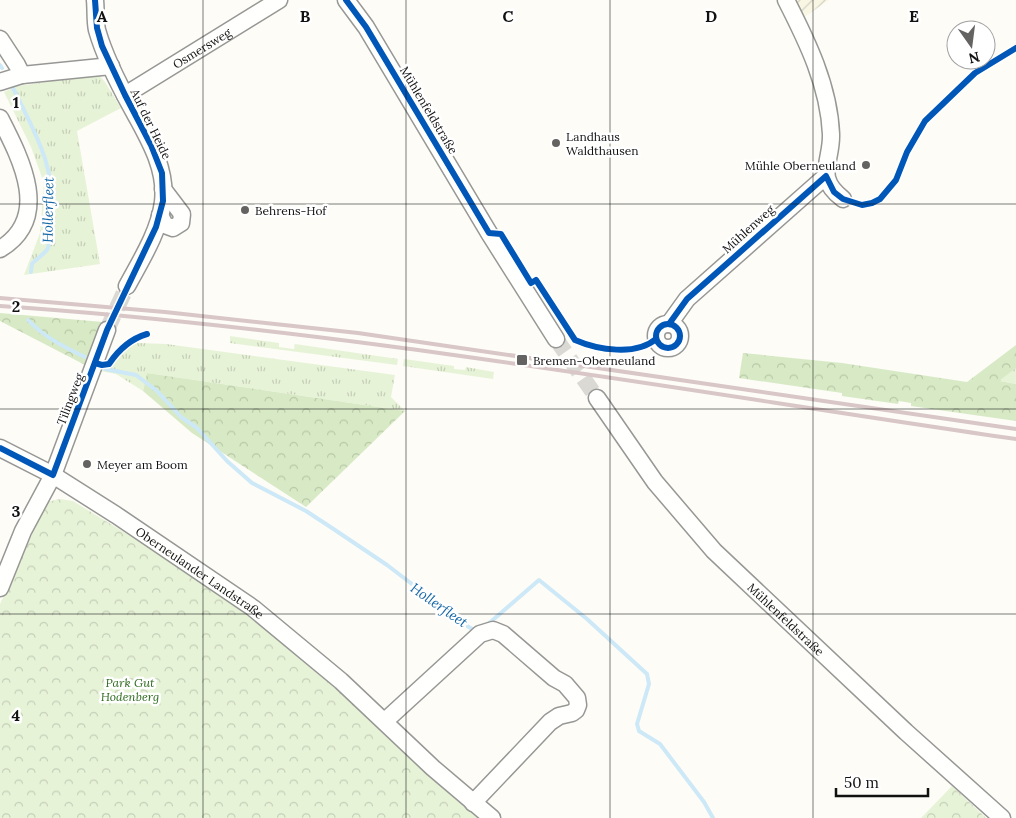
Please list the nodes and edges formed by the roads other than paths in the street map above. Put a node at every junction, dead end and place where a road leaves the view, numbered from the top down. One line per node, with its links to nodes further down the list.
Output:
1 (95, 0): 6 (street, Auf der Heide)
2 (280, 0): 9 (street, Osmersweg)
3 (346, 0): 19 (street, Mühlenfeldstraße)
4 (786, 0): 11 (street)
5 (0, 39): 7 (street)
6 (111, 66): 7 (street); 9 (street, Auf der Heide)
7 (22, 75): 8 (street)
8 (0, 82)
9 (125, 95): 12 (street, Auf der Heide)
10 (0, 118): 15 (street)
11 (826, 176): 13 (street); 17 (street, Mühlenweg)
12 (163, 189): 14 (street, Auf der Heide); 14 (street, Auf der Heide)
13 (843, 199)
14 (160, 215): 16 (street, Auf der Heide)
15 (0, 249)
16 (127, 286)
17 (669, 324)
18 (107, 330): 22 (street, Tilingweg)
19 (556, 339)
20 (597, 398): 27 (street, Mühlenfeldstraße)
21 (0, 448): 22 (street, Oberneulander Landstraße)
22 (53, 475): 23 (street, Tilingweg); 24 (street, Oberneulander Landstraße)
23 (0, 588)
24 (385, 721): 25 (street, Oberneulander Landstraße); 25 (street)
25 (474, 803): 26 (street, Oberneulander Landstraße)
26 (492, 818)
27 (1002, 818)

